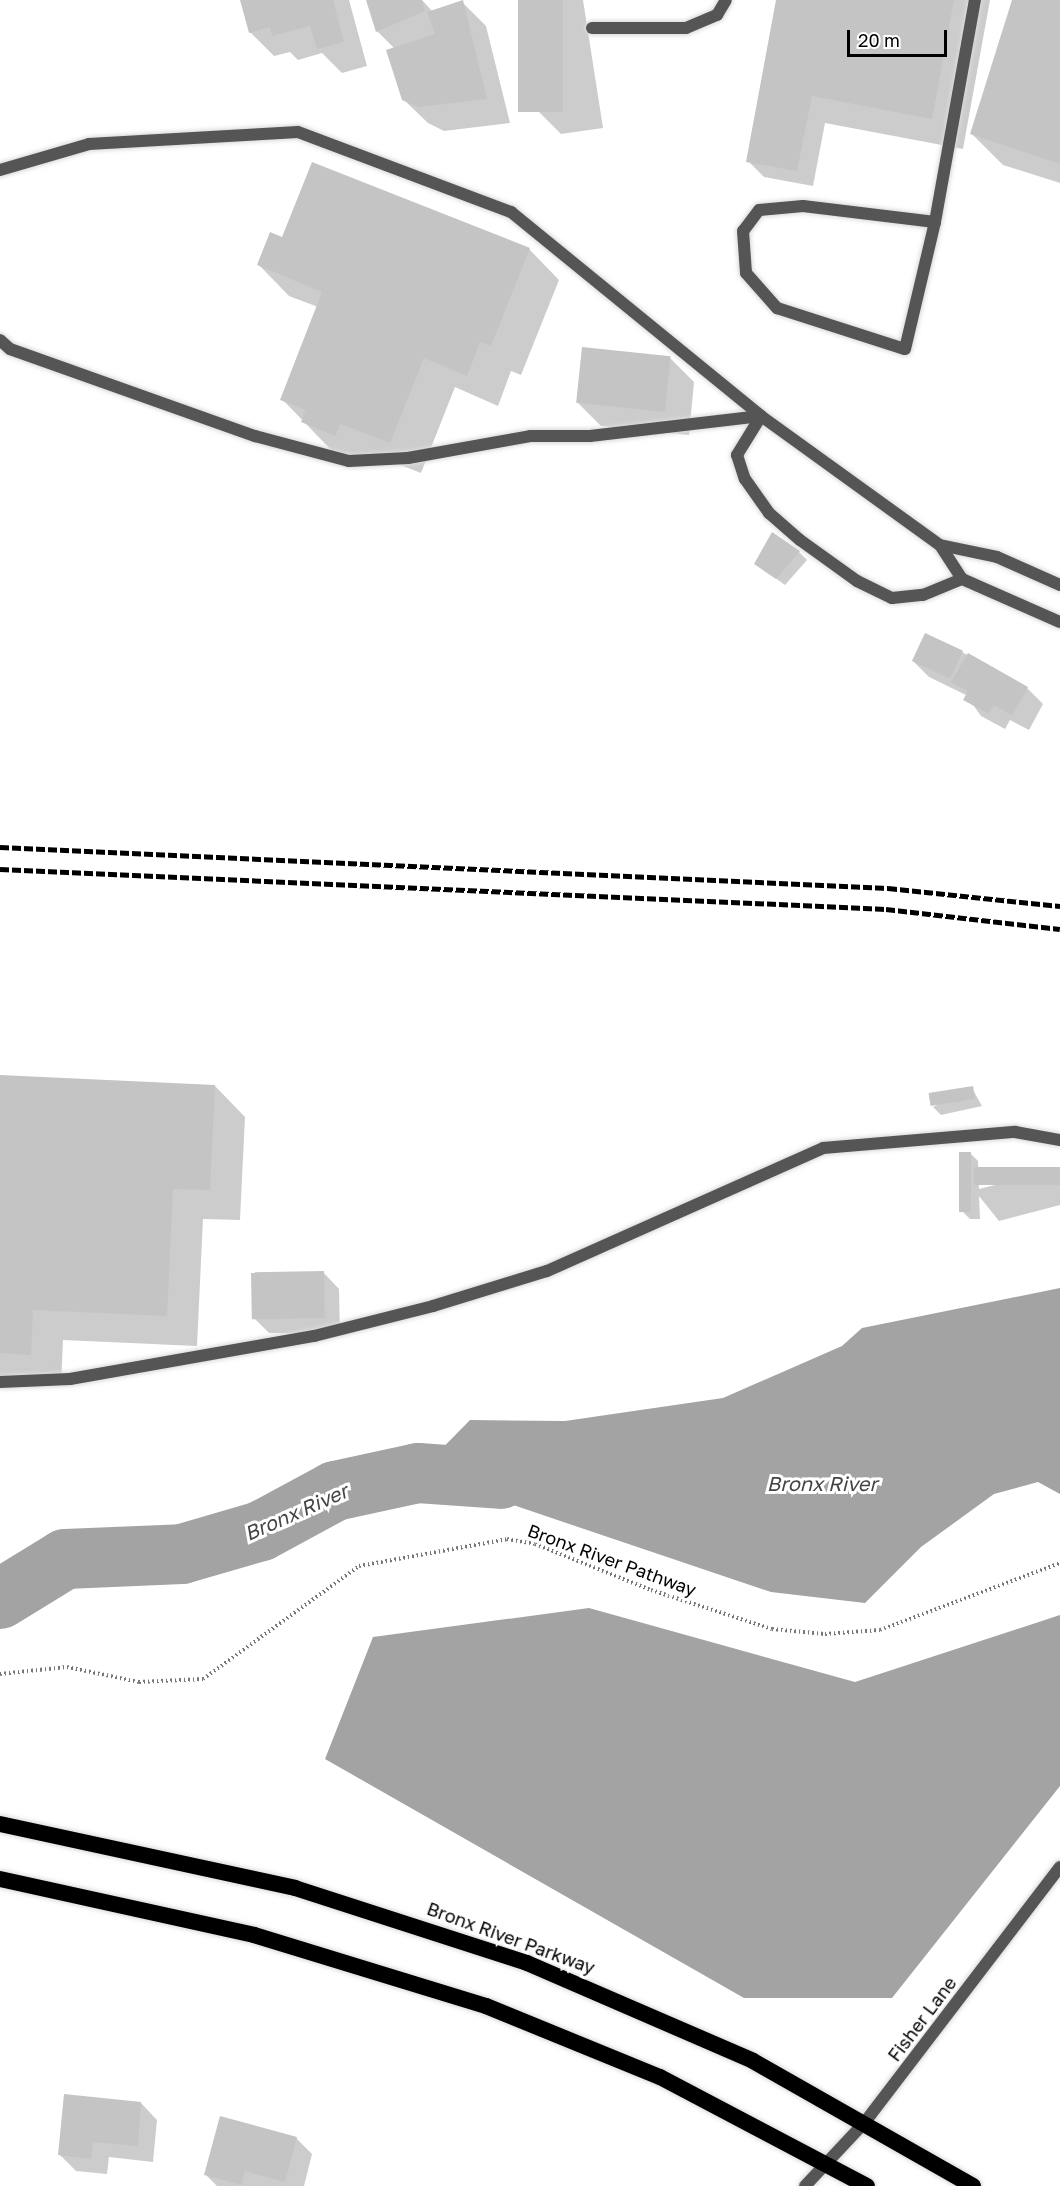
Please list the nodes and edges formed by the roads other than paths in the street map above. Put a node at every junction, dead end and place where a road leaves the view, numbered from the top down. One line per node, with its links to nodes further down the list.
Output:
1 (726, 0): 3 (street)
2 (975, 0): 5 (street)
3 (592, 28)
4 (0, 170): 7 (street)
5 (935, 222): 5 (street)
6 (0, 340): 7 (street)
7 (761, 416): 8 (street); 9 (street)
8 (940, 545): 9 (street); 10 (street)
9 (962, 579): 11 (street)
10 (1060, 585)
11 (1060, 622)
12 (1060, 1140): 13 (street)
13 (0, 1382)
14 (0, 1824): 17 (highway, Bronx River Parkway)
15 (1060, 1867): 17 (street, Fisher Lane)
16 (0, 1880): 18 (highway)
17 (866, 2122): 18 (street, Fisher Lane); 21 (highway, Bronx River Parkway)
18 (829, 2163): 19 (street, Fisher Lane); 20 (highway)
19 (805, 2186)
20 (867, 2186)
21 (973, 2186)

